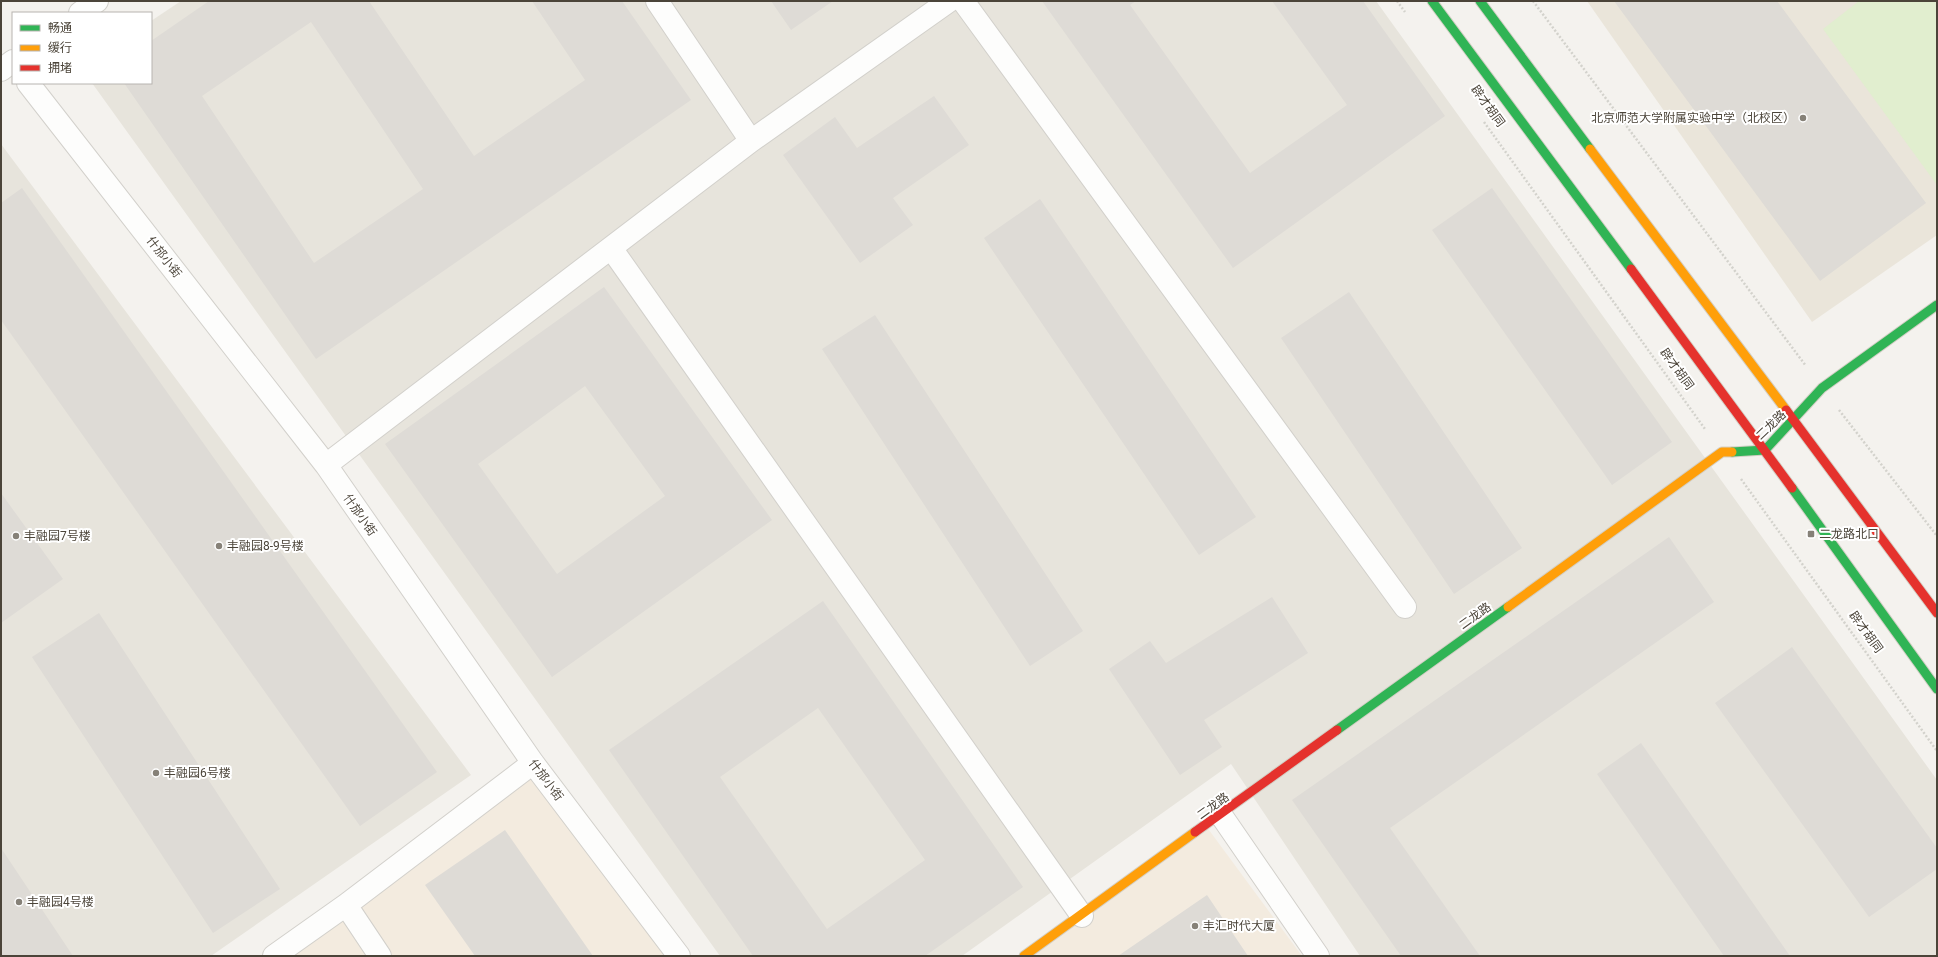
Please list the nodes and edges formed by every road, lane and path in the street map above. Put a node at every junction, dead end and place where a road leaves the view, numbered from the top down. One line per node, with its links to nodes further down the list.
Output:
1 (97, 1): 9 (street)
2 (657, 1): 13 (street)
3 (949, 1): 13 (street)
4 (963, 1): 22 (street)
5 (1397, 1): 10 (path)
6 (1432, 1): 18 (main road, 辟才胡同)
7 (1480, 1): 17 (main road)
8 (1533, 1): 16 (path)
9 (81, 12)
10 (1407, 14)
11 (29, 84): 20 (street, 什邡小街)
12 (1481, 117): 19 (path, 辟才胡同)
13 (751, 141): 14 (street)
14 (611, 248): 20 (street); 29 (street)
15 (1937, 305): 16 (main road, 二龙路)
16 (1822, 388): 17 (main road, 二龙路); 21 (path)
17 (1792, 421): 18 (main road, 二龙路); 23 (main road)
18 (1765, 450): 19 (main road, 二龙路); 24 (main road, 辟才胡同)
19 (1722, 452): 25 (path, 辟才胡同); 27 (main road, 二龙路)
20 (326, 465): 26 (street, 什邡小街)
21 (1937, 536)
22 (1404, 607)
23 (1937, 612)
24 (1937, 690)
25 (1937, 751)
26 (533, 763): 28 (street); 32 (street, 什邡小街)
27 (1221, 815): 29 (main road, 二龙路); 34 (street)
28 (346, 905): 30 (street); 31 (street)
29 (1082, 916): 33 (main road, 二龙路)
30 (274, 956)
31 (380, 956)
32 (679, 956)
33 (1024, 956)
34 (1318, 956)

